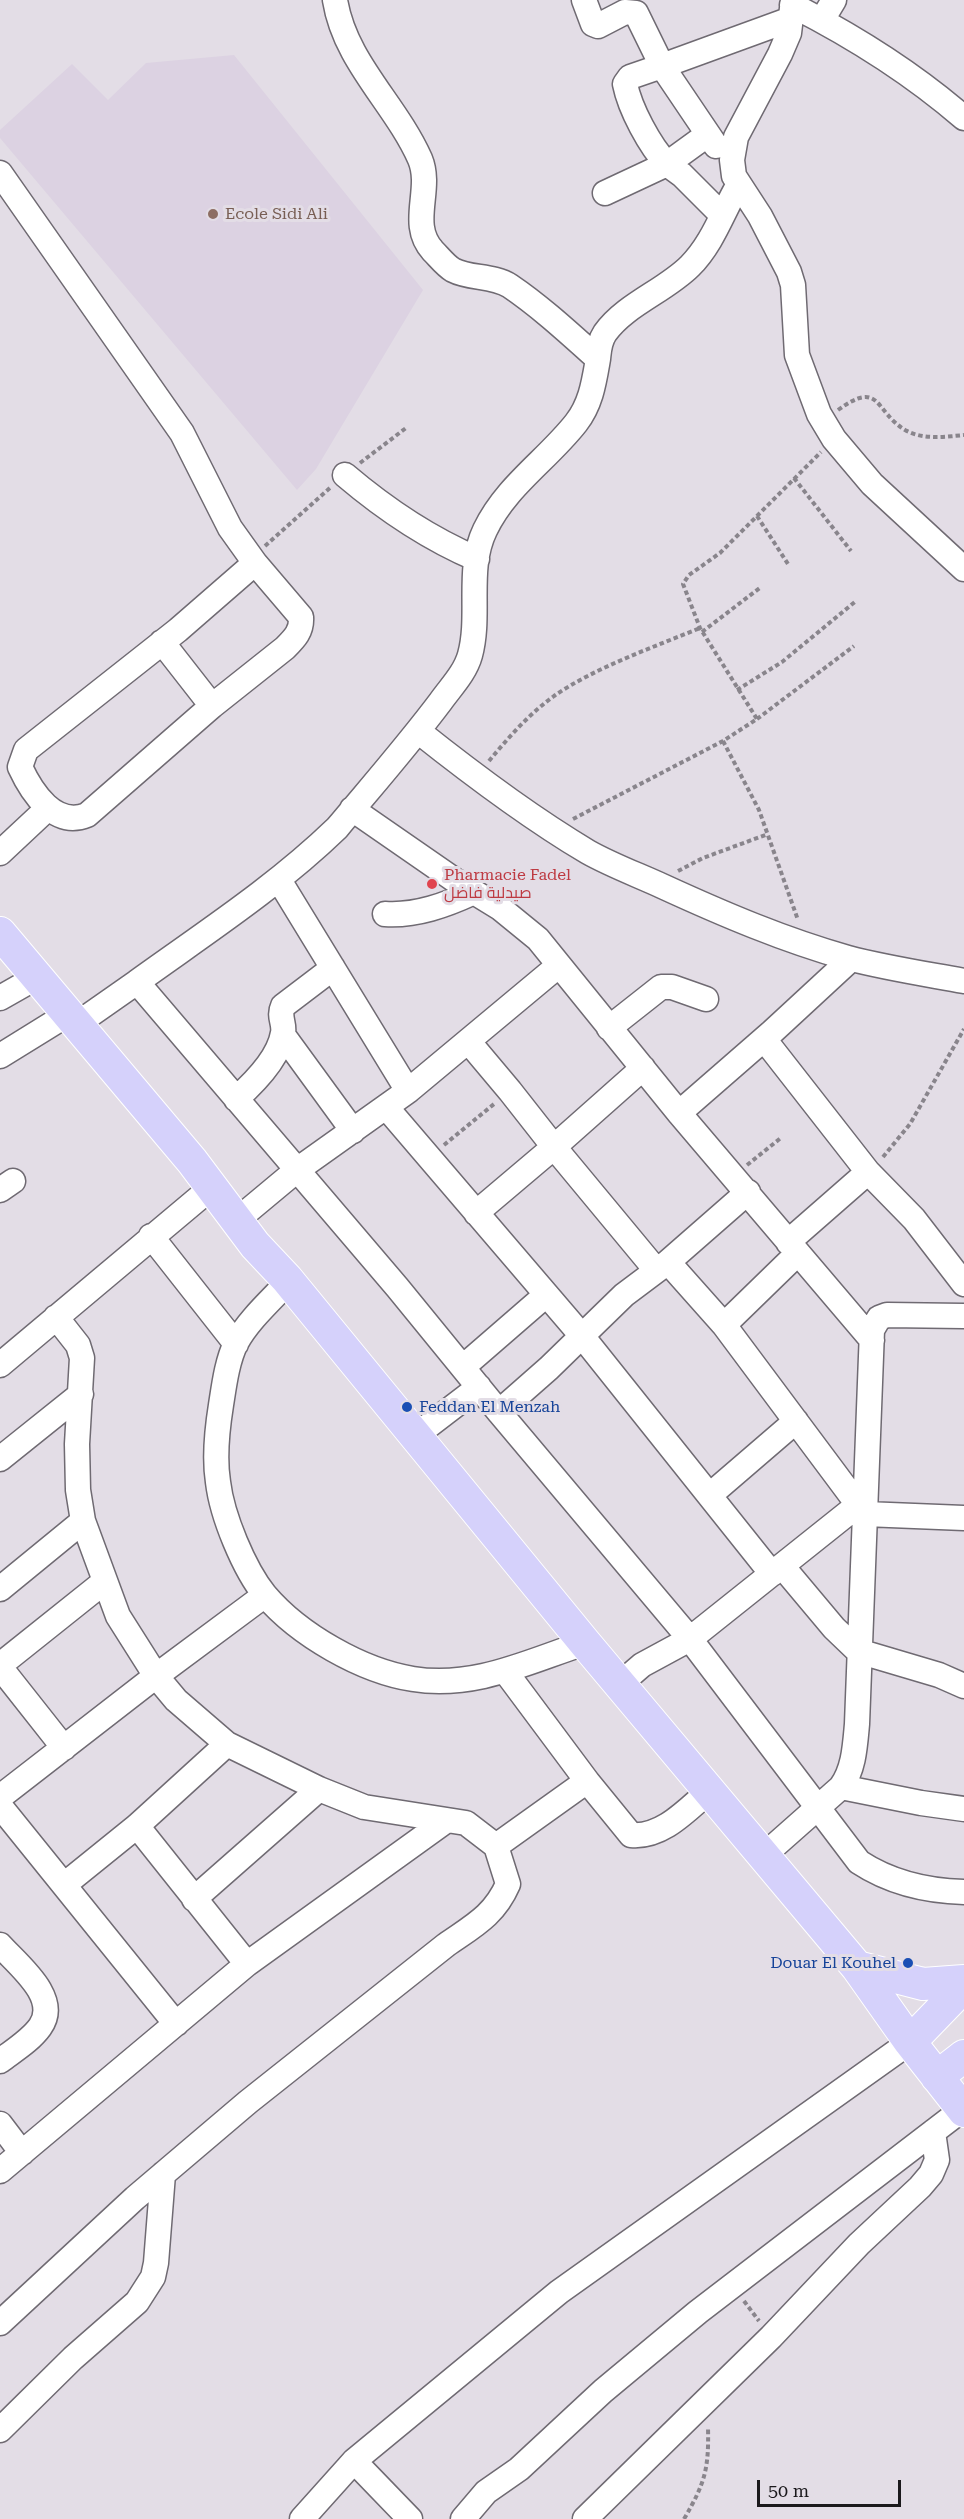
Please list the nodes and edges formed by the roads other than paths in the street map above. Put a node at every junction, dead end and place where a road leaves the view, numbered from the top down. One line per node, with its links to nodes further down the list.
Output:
1 (334, 0): 14 (street)
2 (584, 0): 6 (street)
3 (834, 0): 5 (street)
4 (792, 8): 5 (street); 6 (street); 11 (street)
5 (822, 20): 7 (street)
6 (662, 66): 8 (street); 9 (street)
7 (964, 118)
8 (707, 135): 9 (street); 11 (street)
9 (667, 164): 12 (street); 13 (street)
10 (0, 172): 17 (street)
11 (736, 177): 13 (street); 18 (street)
12 (605, 193)
13 (722, 214): 14 (street)
14 (598, 359): 16 (street)
15 (345, 475): 16 (street)
16 (477, 559): 21 (street)
17 (253, 561): 19 (street); 20 (street)
18 (964, 569)
19 (162, 642): 20 (street); 22 (street)
20 (212, 706): 22 (street)
21 (418, 731): 23 (street); 29 (street)
22 (47, 809): 24 (street)
23 (352, 809): 25 (street); 26 (street)
24 (0, 854)
25 (279, 880): 31 (street); 34 (street)
26 (474, 892): 27 (street); 30 (street)
27 (385, 914)
28 (0, 933): 32 (main road)
29 (851, 959): 33 (street); 40 (street)
30 (558, 966): 38 (street); 41 (street)
31 (333, 968): 39 (street); 44 (street)
32 (37, 977): 35 (street); 37 (main road)
33 (964, 981)
34 (137, 982): 37 (street); 45 (street)
35 (0, 998)
36 (706, 999): 38 (street)
37 (72, 1019): 42 (street); 53 (main road)
38 (609, 1028): 43 (street)
39 (283, 1035): 45 (street); 48 (street)
40 (764, 1039): 47 (street); 51 (street)
41 (468, 1041): 44 (street); 49 (street)
42 (0, 1056)
43 (642, 1068): 47 (street); 49 (street)
44 (408, 1091): 46 (street)
45 (236, 1099): 50 (street)
46 (386, 1107): 48 (street); 54 (street)
47 (679, 1113): 52 (street)
48 (352, 1131): 50 (street)
49 (554, 1147): 54 (street); 58 (street)
50 (297, 1170): 55 (street); 69 (street)
51 (868, 1172): 57 (street); 60 (street)
52 (741, 1184): 57 (street); 58 (street)
53 (212, 1187): 55 (main road); 56 (street)
54 (476, 1213): 61 (street)
55 (237, 1220): 59 (main road)
56 (151, 1236): 63 (street); 67 (street)
57 (792, 1248): 64 (street); 66 (street)
58 (662, 1266): 64 (street); 65 (street)
59 (287, 1279): 67 (street); 74 (main road)
60 (964, 1284)
61 (546, 1295): 65 (street); 69 (street)
62 (964, 1316): 66 (street)
63 (57, 1317): 68 (street); 71 (street)
64 (724, 1325): 73 (street)
65 (582, 1336): 72 (street); 76 (street)
66 (873, 1340): 77 (street)
67 (236, 1344): 83 (street)
68 (0, 1365)
69 (463, 1367): 70 (street)
70 (479, 1387): 72 (street); 74 (street)
71 (81, 1394): 75 (street); 79 (street)
72 (499, 1412): 84 (street)
73 (796, 1421): 76 (street); 77 (street)
74 (415, 1436): 85 (main road)
75 (0, 1459)
76 (710, 1495): 80 (street)
77 (861, 1509): 78 (street); 80 (street); 86 (street)
78 (964, 1518)
79 (83, 1521): 81 (street); 82 (street)
80 (777, 1570): 84 (street); 86 (street)
81 (104, 1582): 87 (street); 89 (street)
82 (0, 1589)
83 (265, 1595): 88 (street); 89 (street)
84 (690, 1639): 90 (street); 100 (street)
85 (585, 1642): 88 (street); 90 (main road)
86 (858, 1651): 91 (street); 95 (street)
87 (0, 1666): 93 (street)
88 (505, 1671): 94 (street)
89 (156, 1676): 92 (street); 93 (street)
90 (620, 1684): 97 (main road)
91 (964, 1686)
92 (227, 1744): 96 (street); 103 (street)
93 (64, 1748): 98 (street)
94 (586, 1781): 97 (street); 104 (street)
95 (841, 1787): 100 (street); 101 (street)
96 (319, 1789): 102 (street); 108 (street)
97 (709, 1791): 105 (main road)
98 (0, 1797)
99 (0, 1806): 106 (street)
100 (818, 1809): 105 (street); 107 (street)
101 (964, 1809)
102 (447, 1820): 104 (street); 110 (street)
103 (137, 1826): 106 (street); 108 (street)
104 (496, 1846): 124 (street)
105 (763, 1856): 111 (main road)
106 (64, 1886): 114 (street)
107 (964, 1892)
108 (194, 1899): 110 (street)
109 (0, 1945): 117 (street)
110 (247, 1964): 114 (street)
111 (857, 1967): 112 (main road); 115 (main road)
112 (964, 1981)
113 (964, 1986): 115 (main road)
114 (176, 2024): 122 (street)
115 (910, 2042): 118 (main road); 127 (street)
116 (964, 2056): 118 (main road)
117 (0, 2061)
118 (937, 2078): 119 (main road)
119 (963, 2110): 121 (street)
120 (0, 2124): 122 (street)
121 (933, 2132): 130 (street); 131 (street)
122 (21, 2153): 123 (street)
123 (0, 2171)
124 (163, 2174): 125 (street); 126 (street)
125 (0, 2324)
126 (0, 2430)
127 (354, 2461): 128 (street); 129 (street)
128 (302, 2519)
129 (410, 2519)
130 (463, 2519)
131 (585, 2519)

